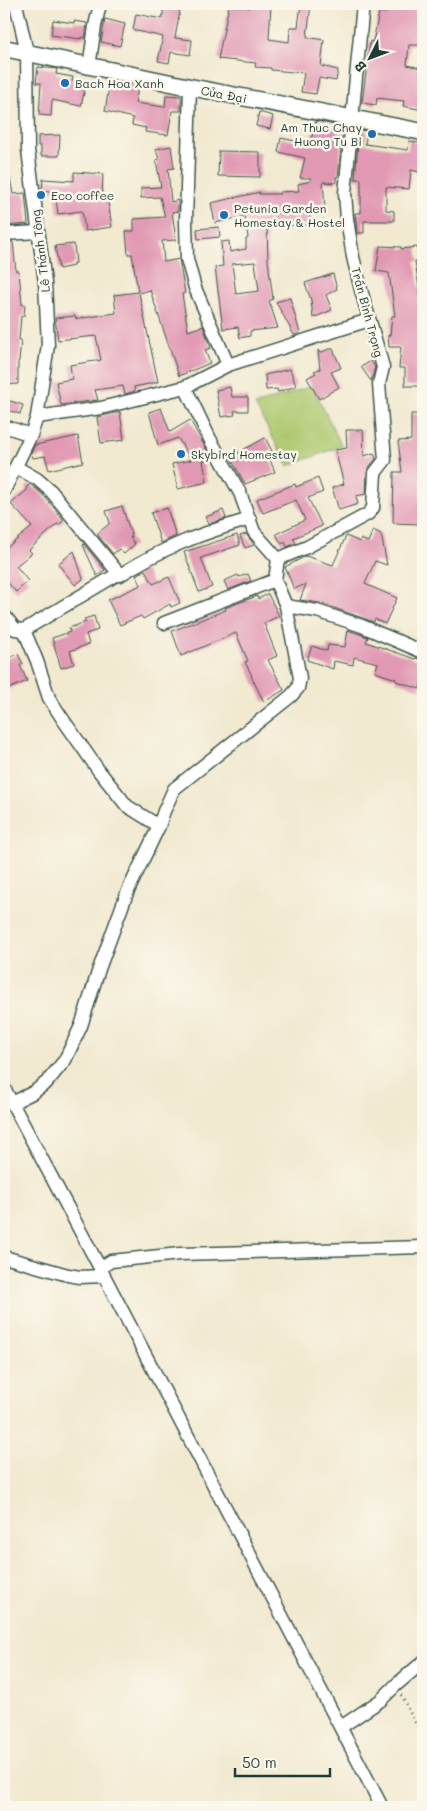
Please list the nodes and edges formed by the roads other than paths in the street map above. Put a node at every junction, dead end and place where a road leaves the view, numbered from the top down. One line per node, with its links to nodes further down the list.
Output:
1 (16, 4): 5 (street, Lê Thánh Tông)
2 (100, 4): 6 (street)
3 (363, 4): 8 (street, Trần Bình Trọng)
4 (4, 48): 5 (main road, Cửa Đại)
5 (26, 52): 6 (main road, Cửa Đại); 10 (street, Lê Thánh Tông)
6 (90, 67): 7 (main road, Cửa Đại)
7 (190, 87): 8 (main road, Cửa Đại); 13 (street)
8 (352, 118): 9 (main road, Cửa Đại); 12 (street, Trần Bình Trọng)
9 (423, 132)
10 (38, 232): 11 (street); 15 (street, Lê Thánh Tông)
11 (4, 234)
12 (369, 320): 13 (street); 21 (street, Trần Bình Trọng)
13 (228, 365): 14 (street)
14 (185, 387): 15 (street); 20 (street)
15 (37, 417): 17 (street, Lê Thánh Tông)
16 (4, 426): 17 (street)
17 (31, 435): 18 (street, Lê Thánh Tông)
18 (16, 467): 19 (street, Lê Thánh Tông); 22 (street)
19 (4, 491)
20 (250, 520): 21 (street); 22 (street)
21 (278, 559): 23 (street)
22 (120, 575): 27 (street)
23 (275, 580): 24 (street); 26 (street)
24 (286, 606): 28 (street); 29 (street)
25 (4, 615): 27 (street)
26 (164, 623)
27 (24, 630): 29 (street)
28 (423, 652)
29 (159, 826): 31 (street)
30 (4, 1088): 31 (street)
31 (12, 1103): 34 (street)
32 (423, 1247): 34 (street)
33 (4, 1257): 34 (street)
34 (105, 1268): 36 (street)
35 (423, 1662): 36 (street)
36 (341, 1727): 37 (street)
37 (382, 1807)

